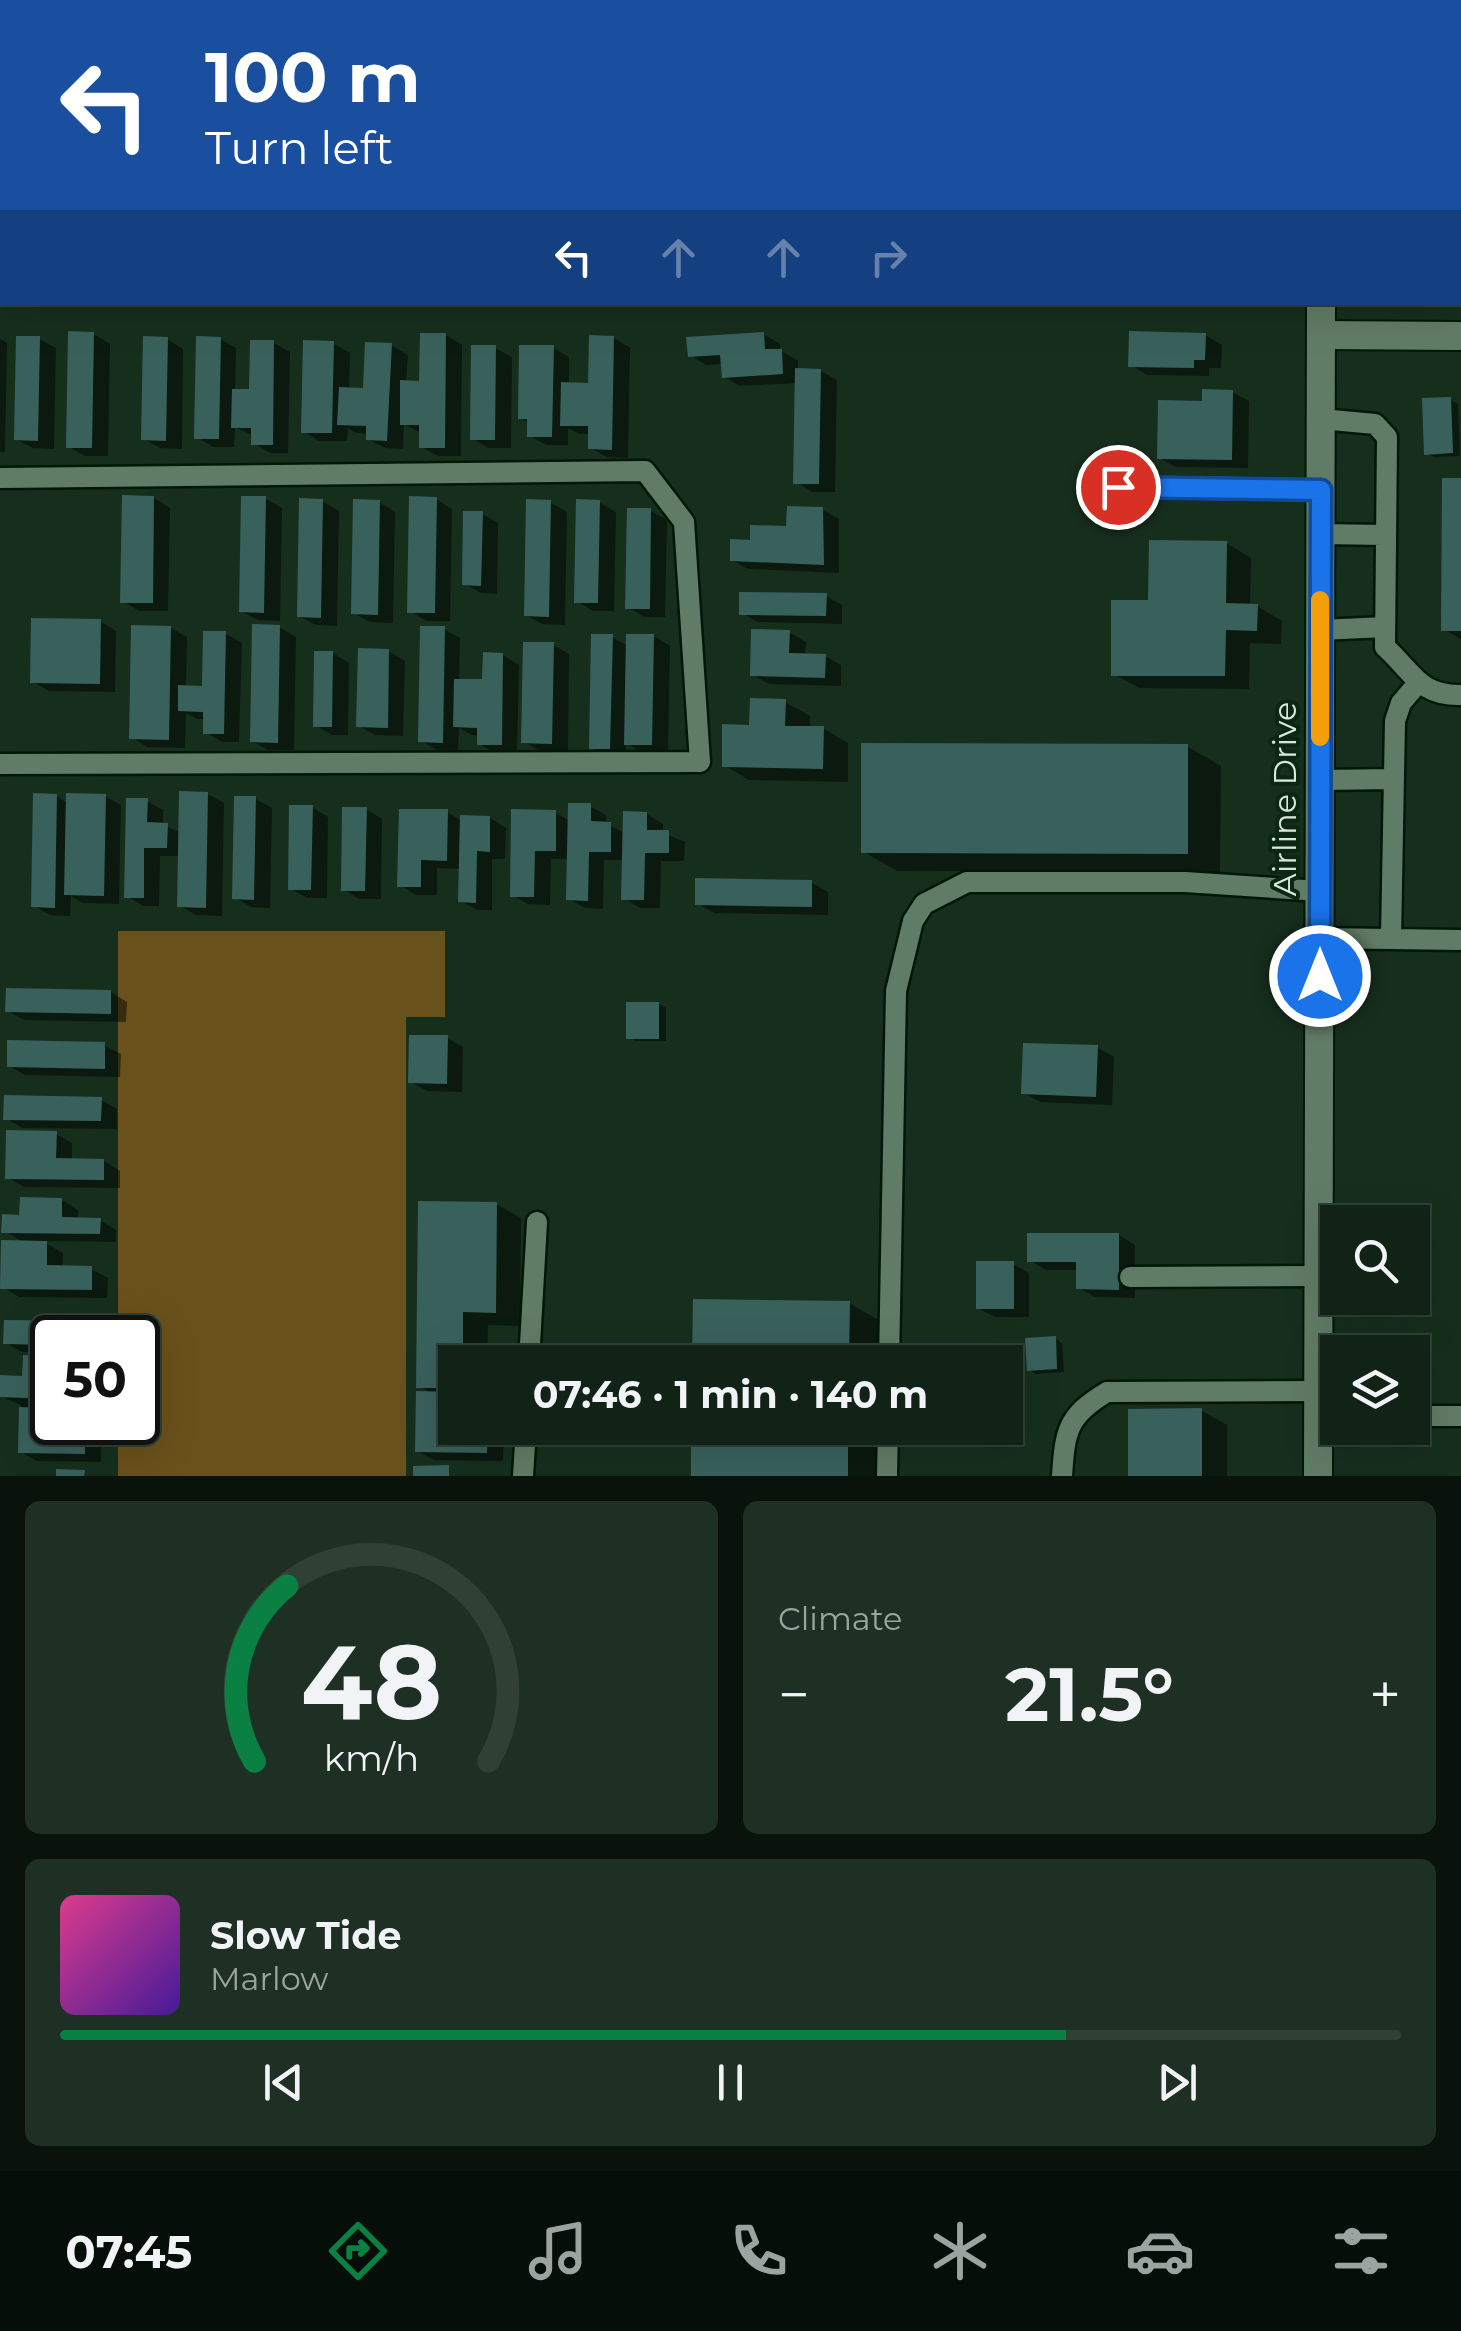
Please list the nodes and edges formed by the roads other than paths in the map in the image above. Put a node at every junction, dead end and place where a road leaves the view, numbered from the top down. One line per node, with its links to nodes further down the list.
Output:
1 (1321, 305): 2 (main road, Airline Drive)
2 (1321, 336): 3 (main road); 4 (main road, Airline Drive)
3 (1461, 336)
4 (1321, 419): 7 (main road, Airline Drive); 9 (lane)
5 (0, 478): 14 (lane)
6 (1118, 487): 7 (lane)
7 (1321, 490): 8 (main road, Airline Drive)
8 (1320, 534): 9 (lane); 11 (main road, Airline Drive)
9 (1386, 535): 10 (lane)
10 (1385, 627): 11 (lane); 12 (lane)
11 (1320, 630): 16 (main road, Airline Drive)
12 (1418, 683): 13 (lane); 15 (lane)
13 (1461, 695)
14 (0, 764)
15 (1394, 779): 16 (lane); 19 (lane)
16 (1320, 780): 17 (main road, Airline Drive)
17 (1320, 891): 18 (main road, Airline Drive); 26 (lane)
18 (1320, 938): 19 (lane); 23 (main road, Airline Drive)
19 (1391, 939): 20 (lane)
20 (1461, 940)
21 (536, 1222): 25 (lane)
22 (1130, 1276): 23 (lane)
23 (1319, 1276): 24 (main road, Airline Drive)
24 (1322, 1335)
25 (530, 1345)
26 (890, 1345)
27 (1320, 1409): 35 (lane)
28 (1430, 1416): 29 (lane)
29 (1461, 1416)
30 (525, 1445): 33 (lane)
31 (888, 1445): 34 (lane)
32 (1321, 1445): 36 (main road, Airline Drive)
33 (523, 1476)
34 (887, 1476)
35 (1062, 1476)
36 (1318, 1476)

